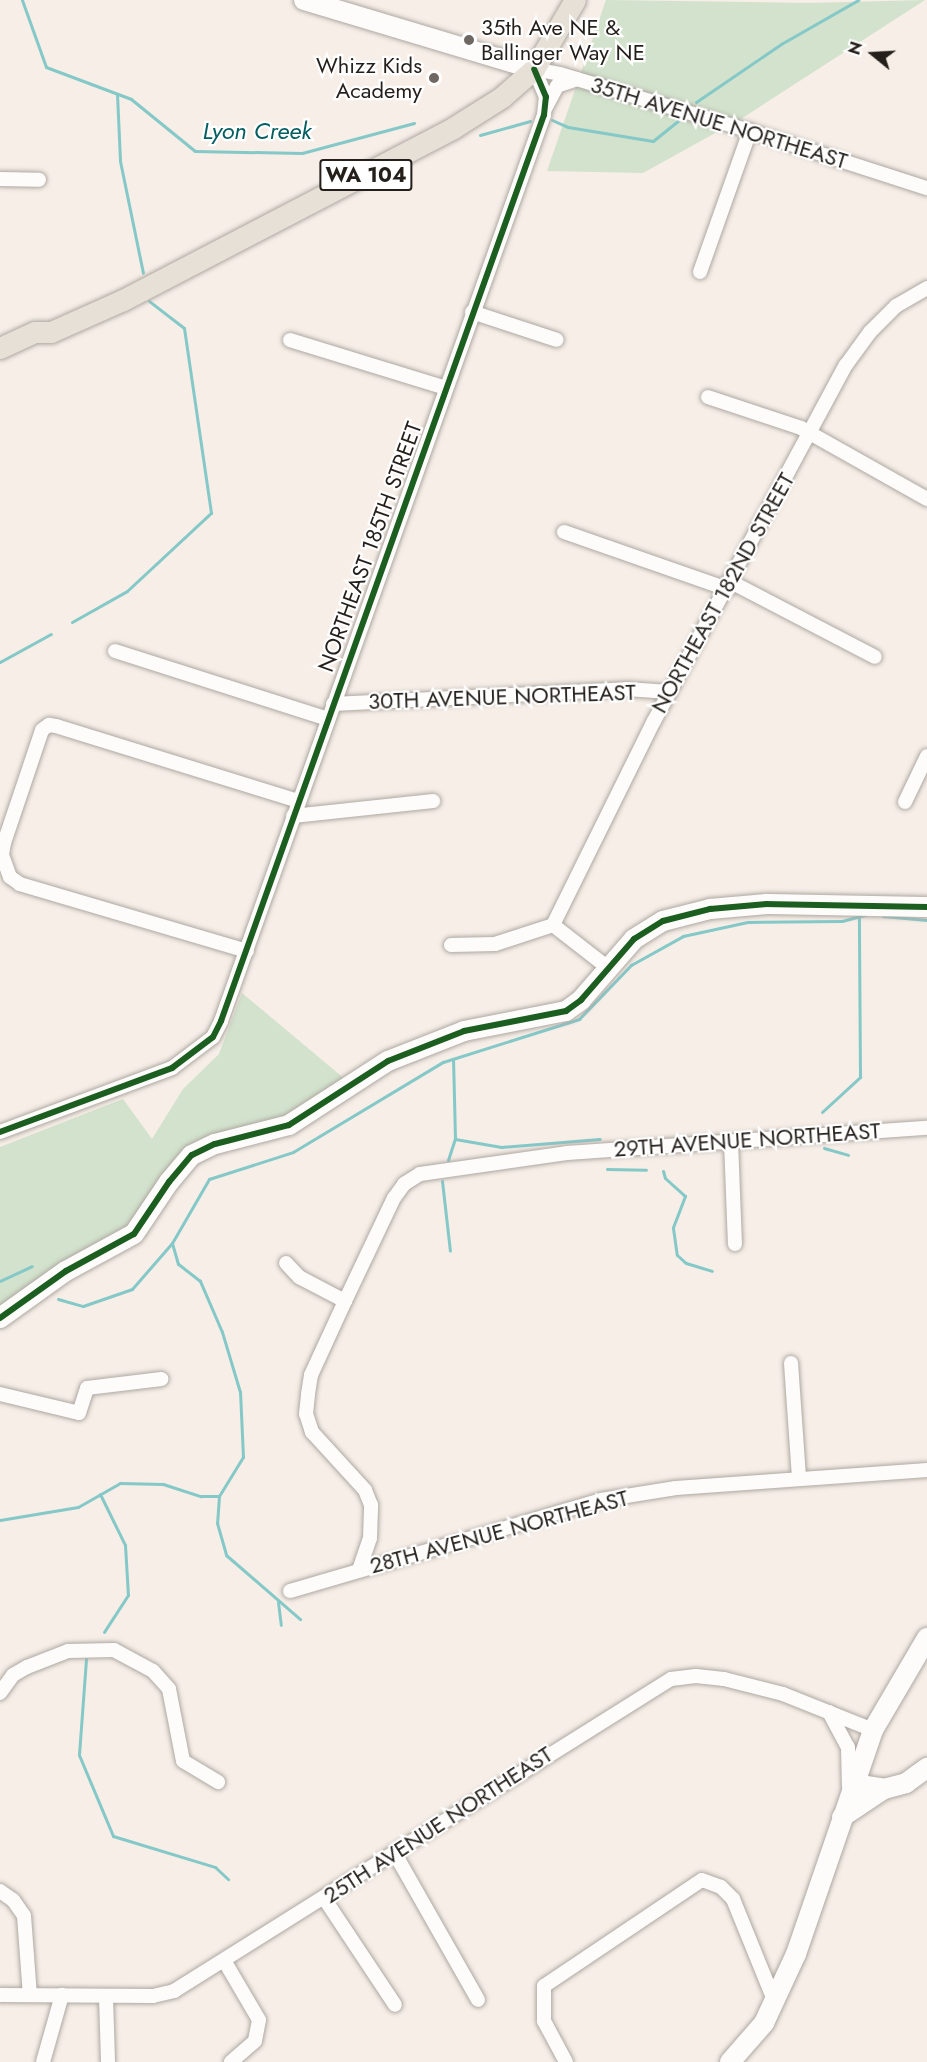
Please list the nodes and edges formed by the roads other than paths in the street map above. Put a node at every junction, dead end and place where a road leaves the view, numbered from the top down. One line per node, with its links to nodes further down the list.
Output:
1 (576, 0): 3 (main road, WA 104)
2 (309, 1): 3 (street, 35TH AVENUE NORTHEAST)
3 (534, 69): 4 (street, 35TH AVENUE NORTHEAST); 5 (street); 13 (main road, WA 104)
4 (579, 79): 5 (street, NORTHEAST 185TH STREET); 6 (street, 35TH AVENUE NORTHEAST)
5 (546, 107): 12 (street, NORTHEAST 185TH STREET)
6 (750, 130): 9 (street, 35TH AVENUE NORTHEAST); 10 (street)
7 (0, 179): 8 (street)
8 (39, 180)
9 (927, 189)
10 (700, 272)
11 (927, 288): 20 (street, NORTHEAST 182ND STREET)
12 (472, 312): 15 (street); 18 (street, NORTHEAST 185TH STREET)
13 (51, 332): 16 (main road, WA 104); 17 (main road, WA 104)
14 (290, 340): 18 (street)
15 (557, 340)
16 (0, 348)
17 (0, 364)
18 (446, 388): 27 (street, NORTHEAST 185TH STREET)
19 (708, 397): 20 (street)
20 (808, 435): 21 (street); 23 (street, NORTHEAST 182ND STREET)
21 (927, 499)
22 (564, 532): 23 (street)
23 (729, 585): 25 (street); 26 (street, NORTHEAST 182ND STREET)
24 (115, 651): 28 (street)
25 (874, 657)
26 (670, 692): 27 (street, 30TH AVENUE NORTHEAST); 35 (street, NORTHEAST 182ND STREET)
27 (333, 704): 28 (street, NORTHEAST 185TH STREET)
28 (328, 720): 30 (street, NORTHEAST 185TH STREET)
29 (927, 756): 32 (street)
30 (299, 801): 33 (street, NORTHEAST 185TH STREET); 37 (street)
31 (433, 801): 33 (street)
32 (905, 802)
33 (294, 816): 37 (street, NORTHEAST 185TH STREET)
34 (927, 907): 38 (street)
35 (553, 925): 36 (street); 38 (street)
36 (451, 945)
37 (247, 951): 40 (street, NORTHEAST 185TH STREET)
38 (606, 967): 45 (street)
39 (927, 1128): 41 (street, 29TH AVENUE NORTHEAST)
40 (0, 1132)
41 (731, 1141): 42 (street); 44 (street, 29TH AVENUE NORTHEAST)
42 (735, 1245)
43 (286, 1263): 44 (street)
44 (345, 1301): 51 (street, 29TH AVENUE NORTHEAST)
45 (0, 1318)
46 (791, 1363): 50 (street)
47 (161, 1379): 48 (street)
48 (0, 1394)
49 (927, 1470): 50 (street, 28TH AVENUE NORTHEAST)
50 (799, 1478): 51 (street, 28TH AVENUE NORTHEAST)
51 (359, 1570): 52 (street, 28TH AVENUE NORTHEAST)
52 (290, 1591)
53 (927, 1638): 56 (street)
54 (0, 1693): 58 (street)
55 (828, 1711): 56 (street, 25TH AVENUE NORTHEAST); 60 (street); 61 (street, 25TH AVENUE NORTHEAST)
56 (873, 1730): 60 (street)
57 (927, 1768): 59 (street)
58 (218, 1782)
59 (884, 1789): 60 (street); 60 (street)
60 (848, 1800): 70 (street)
61 (394, 1852): 63 (street, 25TH AVENUE NORTHEAST); 69 (street)
62 (0, 1891): 66 (street)
63 (324, 1898): 64 (street, 25TH AVENUE NORTHEAST); 71 (street)
64 (225, 1962): 68 (street, 25TH AVENUE NORTHEAST); 74 (street)
65 (0, 1995): 66 (street, 25TH AVENUE NORTHEAST)
66 (30, 1995): 67 (street, 25TH AVENUE NORTHEAST)
67 (62, 1995): 68 (street, 25TH AVENUE NORTHEAST); 72 (street)
68 (106, 1997): 73 (street)
69 (478, 2000)
70 (774, 2000): 75 (street); 76 (street)
71 (395, 2005)
72 (44, 2062)
73 (108, 2062)
74 (231, 2062)
75 (566, 2062)
76 (730, 2062)

